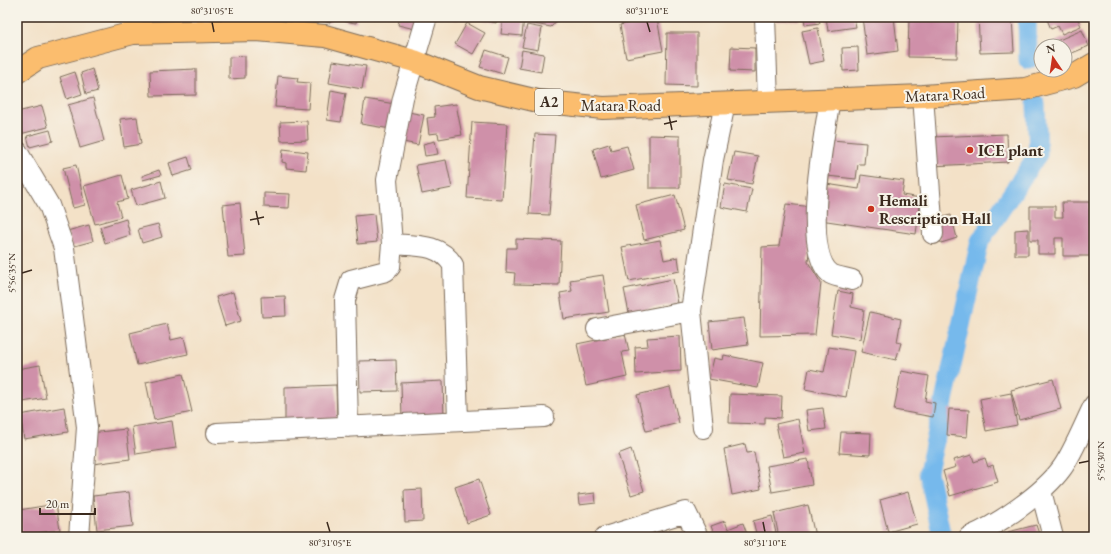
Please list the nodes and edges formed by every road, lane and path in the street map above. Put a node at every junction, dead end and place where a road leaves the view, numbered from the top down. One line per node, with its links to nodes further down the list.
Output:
1 (428, 17): 5 (street)
2 (765, 17): 10 (street)
3 (200, 24): 4 (highway, Matara Road / A2); 5 (highway, Matara Road / A2)
4 (131, 25): 7 (highway, Matara Road / A2)
5 (414, 61): 11 (highway, Matara Road / A2); 14 (street)
6 (1094, 64): 8 (highway, Matara Road / A2)
7 (17, 72)
8 (923, 96): 9 (highway, Matara Road / A2); 13 (street)
9 (830, 99): 10 (highway, Matara Road / A2); 15 (street)
10 (768, 102): 11 (highway, Matara Road / A2)
11 (725, 104): 16 (street)
12 (17, 151): 25 (street)
13 (933, 234)
14 (392, 244): 20 (street); 21 (street)
15 (852, 280)
16 (691, 311): 17 (street); 22 (street)
17 (597, 329)
18 (1094, 405): 24 (street)
19 (544, 417): 20 (street)
20 (458, 421): 21 (street)
21 (348, 427): 23 (street)
22 (703, 428)
23 (217, 433)
24 (1041, 491): 28 (street); 29 (street)
25 (79, 537)
26 (605, 537): 27 (street)
27 (698, 537)
28 (969, 537)
29 (1053, 537)

